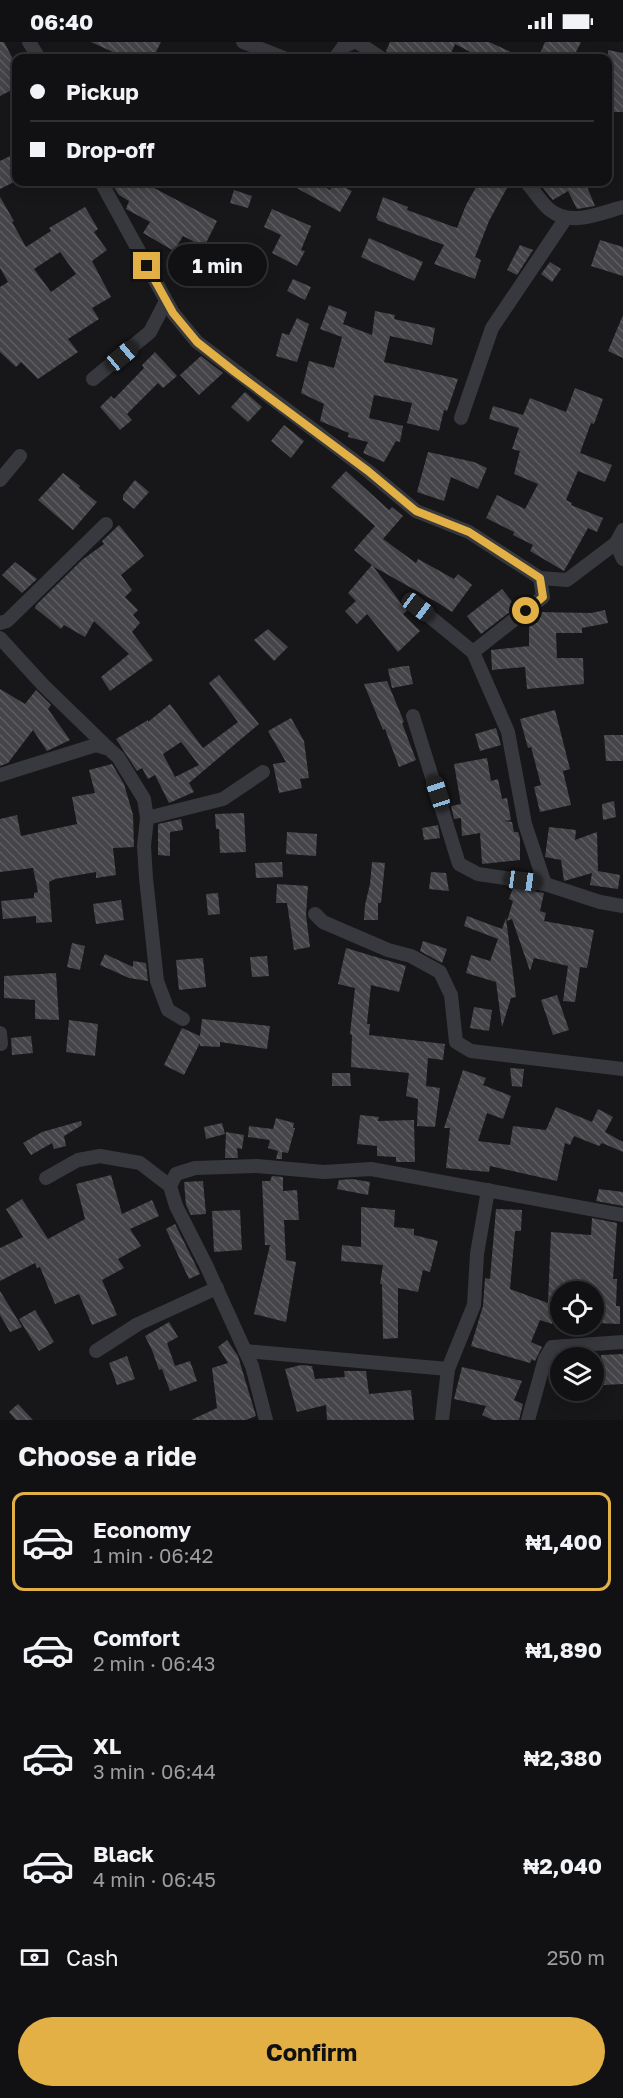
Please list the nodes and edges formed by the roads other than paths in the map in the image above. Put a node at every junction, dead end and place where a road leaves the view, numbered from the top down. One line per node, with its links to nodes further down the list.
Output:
1 (243, 42): 3 (street)
2 (355, 42): 4 (street); 5 (street)
3 (274, 54)
4 (338, 54)
5 (374, 54)
6 (103, 186): 10 (street)
7 (529, 186): 9 (street)
8 (623, 207): 9 (street)
9 (566, 218): 12 (street)
10 (166, 301): 11 (street); 18 (street)
11 (93, 379)
12 (460, 418)
13 (20, 456): 14 (street)
14 (0, 480)
15 (106, 524): 20 (street)
16 (620, 537): 17 (street); 18 (street)
17 (623, 559)
18 (540, 578): 22 (street)
19 (418, 607): 22 (street)
20 (0, 623)
21 (0, 638): 24 (street)
22 (473, 652): 28 (street)
23 (413, 716): 28 (street)
24 (109, 749): 26 (street); 27 (street)
25 (263, 772): 27 (street)
26 (0, 775)
27 (147, 818): 31 (street)
28 (545, 884): 29 (street)
29 (623, 906)
30 (315, 914): 32 (street)
31 (183, 1019)
32 (623, 1068)
33 (46, 1178): 34 (street)
34 (170, 1186): 35 (street); 37 (street)
35 (488, 1190): 36 (street); 41 (street)
36 (623, 1215)
37 (217, 1288): 39 (street); 40 (street)
38 (623, 1342): 44 (street)
39 (96, 1351)
40 (245, 1351): 41 (street); 42 (street)
41 (448, 1370): 43 (street)
42 (266, 1420)
43 (442, 1420)
44 (528, 1420)

